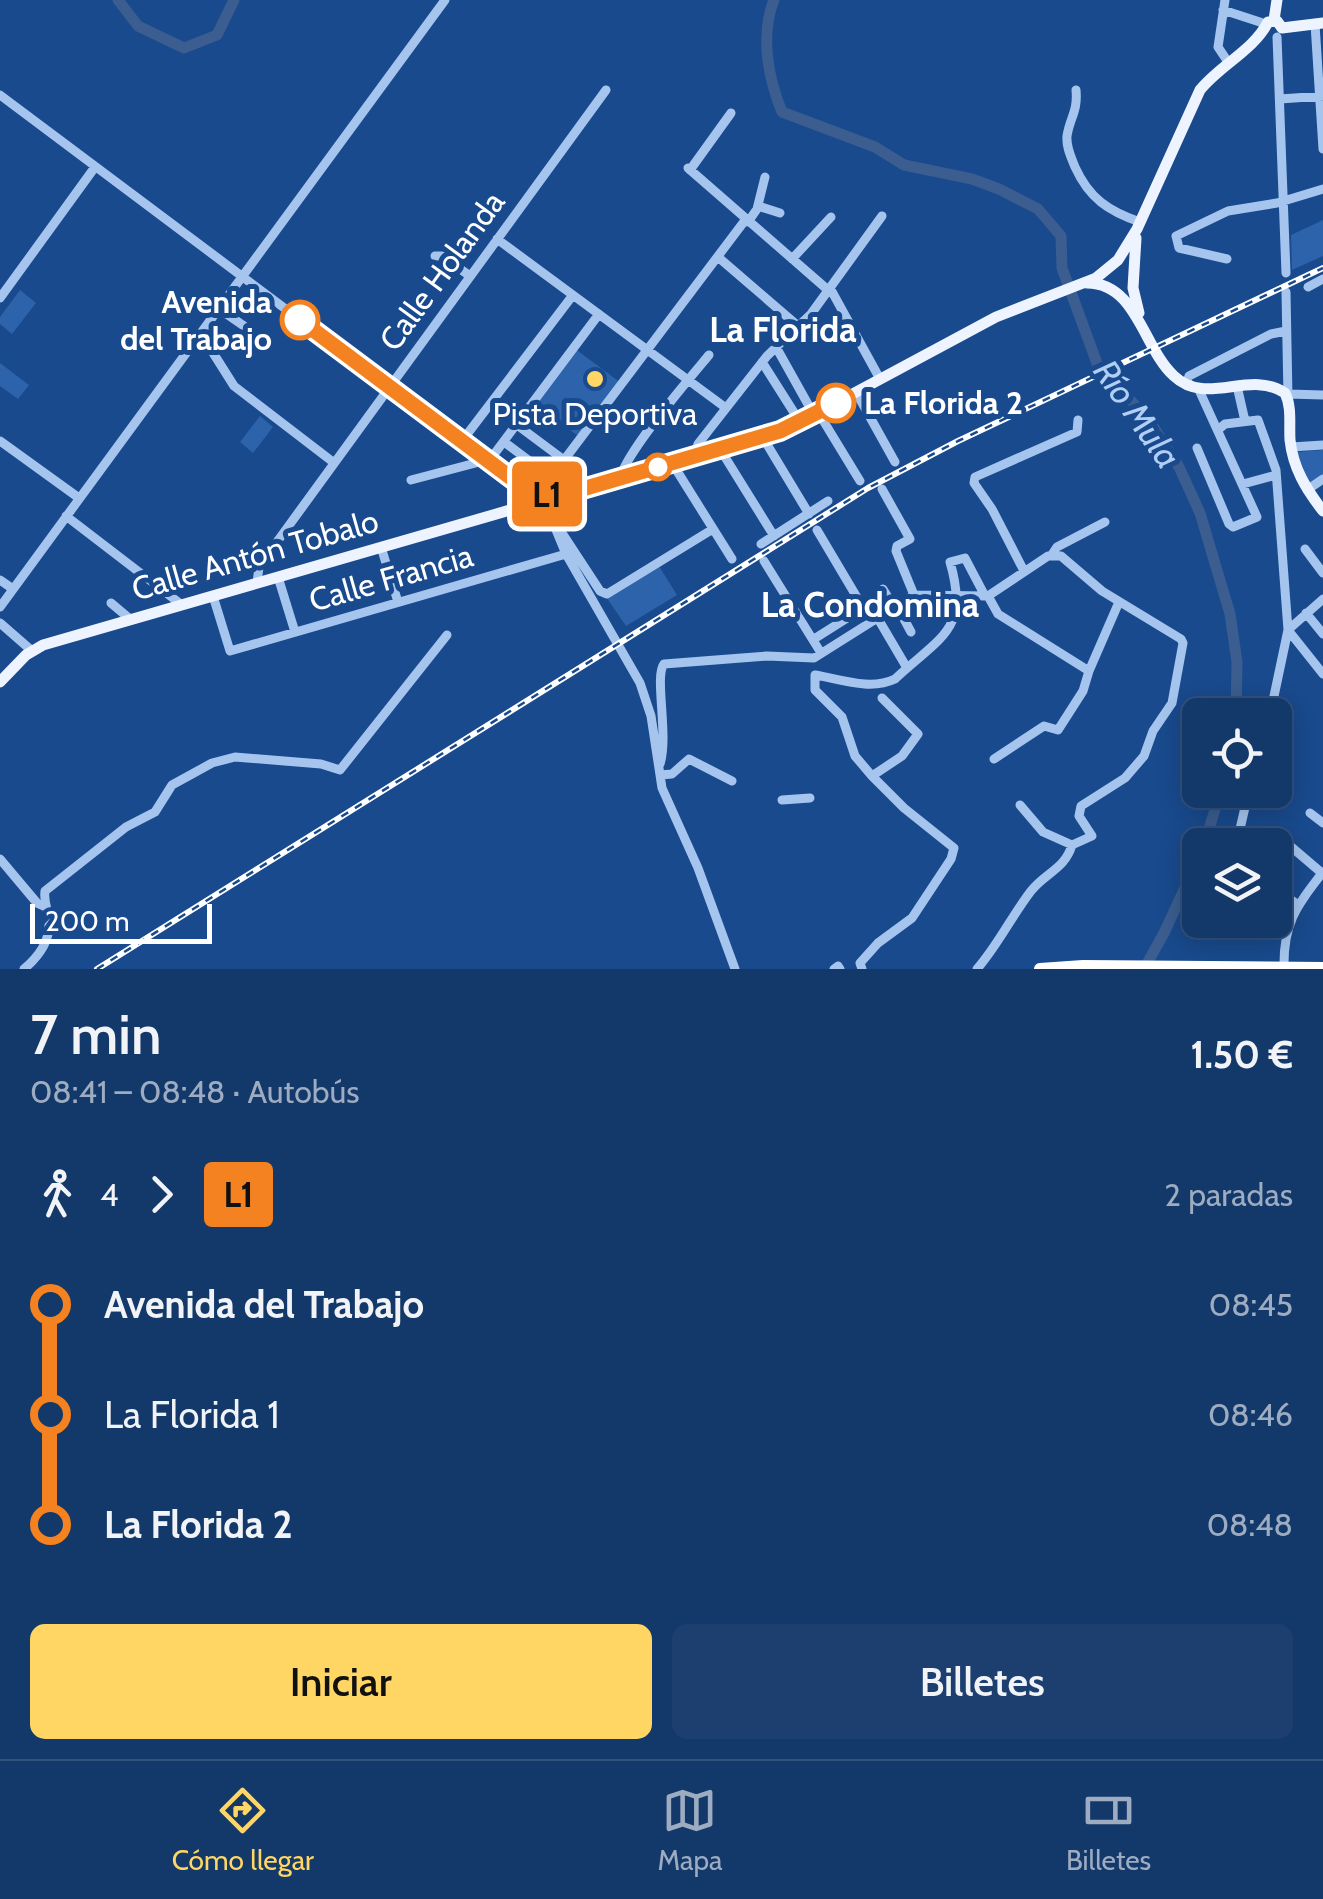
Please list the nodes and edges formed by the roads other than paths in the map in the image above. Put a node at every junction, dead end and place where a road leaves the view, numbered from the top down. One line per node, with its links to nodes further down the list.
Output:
1 (445, 0): 31 (street)
2 (1277, 0): 5 (main road)
3 (1224, 5): 5 (street); 6 (street)
4 (1319, 23): 5 (main road); 10 (street)
5 (1272, 28): 6 (main road); 11 (street)
6 (1228, 62): 23 (main road)
7 (606, 90): 24 (street, Calle Holanda)
8 (1076, 90): 23 (street)
9 (0, 95): 14 (street)
10 (1321, 96): 11 (street); 13 (street)
11 (1280, 99): 17 (street)
12 (731, 112): 22 (street)
13 (1323, 149)
14 (95, 168): 31 (street); 41 (street)
15 (765, 177): 18 (street)
16 (1323, 189): 17 (street)
17 (1285, 200): 28 (street); 30 (street)
18 (758, 206): 19 (street); 22 (street)
19 (780, 213)
20 (882, 216): 37 (street)
21 (830, 217): 27 (street)
22 (747, 221): 26 (street); 27 (street)
23 (1138, 225): 29 (main road); 33 (main road)
24 (497, 238): 32 (street, Calle Holanda); 40 (street)
25 (436, 256): 32 (street)
26 (718, 257): 45 (street); 50 (street)
27 (792, 260): 37 (street)
28 (1227, 260)
29 (1110, 267): 33 (main road); 35 (main road, Calle Antón Tobalo); 38 (main road)
30 (1286, 273)
31 (240, 276): 42 (street); 55 (street)
32 (470, 276): 55 (street, Calle Holanda)
33 (1133, 277): 38 (main road); 47 (main road)
34 (1323, 279): 36 (street)
35 (1088, 283): 38 (main road); 53 (main road, Calle Antón Tobalo)
36 (1308, 287)
37 (829, 289): 45 (street); 53 (street)
38 (1113, 290): 47 (main road)
39 (1286, 292): 46 (street)
40 (573, 295): 43 (street); 69 (street)
41 (0, 298)
42 (218, 308): 44 (street); 48 (street)
43 (599, 314): 50 (street); 66 (street)
44 (244, 326)
45 (798, 326): 49 (street)
46 (1286, 332): 57 (street); 60 (street)
47 (1146, 335): 57 (main road)
48 (197, 337): 79 (street); 92 (street)
49 (776, 347): 52 (street); 62 (street)
50 (647, 349): 54 (street); 78 (street)
51 (709, 355): 54 (street)
52 (762, 362): 61 (street); 65 (street)
53 (880, 379): 58 (main road, Calle Antón Tobalo)
54 (688, 380): 61 (street); 85 (street)
55 (388, 386): 69 (street); 79 (street, Calle Holanda)
56 (1237, 386): 57 (main road); 60 (main road); 64 (street)
57 (1193, 387): 67 (street)
58 (856, 392): 62 (main road, Calle Antón Tobalo); 80 (street)
59 (1323, 394): 60 (street)
60 (1288, 396): 73 (main road)
61 (726, 408): 76 (street)
62 (816, 413): 65 (main road, Calle Antón Tobalo); 88 (street)
63 (1078, 420): 109 (street)
64 (1245, 421): 67 (street); 83 (street)
65 (800, 422): 68 (main road, Calle Antón Tobalo)
66 (517, 424): 70 (street); 78 (street)
67 (1219, 429): 89 (street)
68 (762, 436): 75 (main road, Calle Antón Tobalo); 96 (street)
69 (462, 442): 77 (street)
70 (504, 442): 77 (street); 84 (street)
71 (2, 443): 92 (street)
72 (1323, 446): 73 (street)
73 (1291, 447): 82 (main road)
74 (1197, 448): 89 (street)
75 (720, 449): 76 (main road, Calle Antón Tobalo); 101 (street)
76 (694, 457): 81 (main road, Calle Antón Tobalo)
77 (488, 460): 87 (street); 94 (street)
78 (564, 460): 84 (street)
79 (333, 462): 113 (street, Calle Holanda)
80 (895, 462)
81 (672, 463): 85 (main road, Calle Antón Tobalo); 99 (street)
82 (1295, 464): 83 (street); 91 (main road)
83 (1276, 473): 89 (street); 133 (street)
84 (552, 477): 94 (street)
85 (620, 478): 94 (main road, Calle Antón Tobalo)
86 (1323, 479): 91 (street)
87 (411, 480)
88 (860, 481)
89 (1243, 484)
90 (882, 489): 116 (street)
91 (1307, 490): 95 (main road)
92 (80, 498): 97 (street)
93 (828, 501): 96 (street)
94 (545, 503): 99 (street); 103 (main road, Calle Antón Tobalo); 105 (street)
95 (1323, 512)
96 (809, 514): 101 (street)
97 (66, 516): 114 (street); 124 (street)
98 (1104, 522): 106 (street)
99 (714, 529): 107 (street)
100 (817, 530): 127 (street)
101 (774, 536): 102 (street)
102 (761, 544)
103 (382, 547): 111 (main road, Calle Antón Tobalo); 121 (street)
104 (1305, 549): 110 (street)
105 (566, 554): 121 (street, Calle Francia); 150 (street)
106 (1050, 556): 109 (street); 122 (street)
107 (732, 559)
108 (764, 561): 138 (street)
109 (1024, 571): 118 (street)
110 (1323, 572)
111 (278, 577): 113 (main road, Calle Antón Tobalo); 134 (street)
112 (0, 580): 114 (street)
113 (257, 582): 117 (main road, Calle Antón Tobalo)
114 (13, 589): 126 (street)
115 (883, 589): 125 (street)
116 (914, 595): 119 (street); 125 (street)
117 (213, 596): 124 (main road, Calle Antón Tobalo); 134 (street, Calle Francia)
118 (986, 596): 119 (street); 119 (street); 143 (street)
119 (960, 598): 142 (street)
120 (1323, 599): 128 (street)
121 (398, 602): 134 (street, Calle Francia)
122 (1119, 602): 143 (street); 158 (street)
123 (110, 603): 129 (street)
124 (182, 604): 129 (main road, Calle Antón Tobalo)
125 (896, 606): 130 (street); 135 (street)
126 (0, 607)
127 (863, 608): 130 (street); 132 (street)
128 (1306, 613): 133 (street); 136 (street)
129 (130, 619): 140 (main road, Calle Antón Tobalo)
130 (874, 619): 139 (street); 142 (street)
131 (0, 623): 140 (street)
132 (828, 630): 138 (street); 139 (street)
133 (1288, 630): 145 (street); 148 (street)
134 (295, 632)
135 (911, 632)
136 (1323, 634)
137 (447, 635): 164 (street)
138 (814, 639): 141 (street)
139 (836, 643): 141 (street)
140 (32, 650): 146 (main road, Calle Antón Tobalo)
141 (818, 655): 144 (street); 150 (street)
142 (907, 668): 144 (street)
143 (1088, 671): 149 (street)
144 (815, 674): 151 (street)
145 (1323, 674)
146 (0, 682)
147 (882, 698): 151 (street)
148 (1274, 698)
149 (994, 759)
150 (660, 771): 152 (street); 169 (street)
151 (872, 776): 170 (street)
152 (732, 781)
153 (810, 798): 154 (street)
154 (782, 800)
155 (1020, 806): 158 (street)
156 (1310, 813): 157 (street)
157 (1323, 823)
158 (1072, 845): 171 (street)
159 (1292, 848): 161 (street)
160 (0, 859): 164 (street)
161 (1323, 873): 163 (street)
162 (1292, 901): 163 (street)
163 (1297, 904): 173 (street)
164 (44, 906): 168 (street)
165 (1168, 966): 166 (highway); 167 (highway)
166 (1120, 967): 172 (highway)
167 (1323, 968)
168 (24, 969)
169 (735, 969)
170 (862, 969)
171 (977, 969)
172 (1040, 969)
173 (1284, 969)

